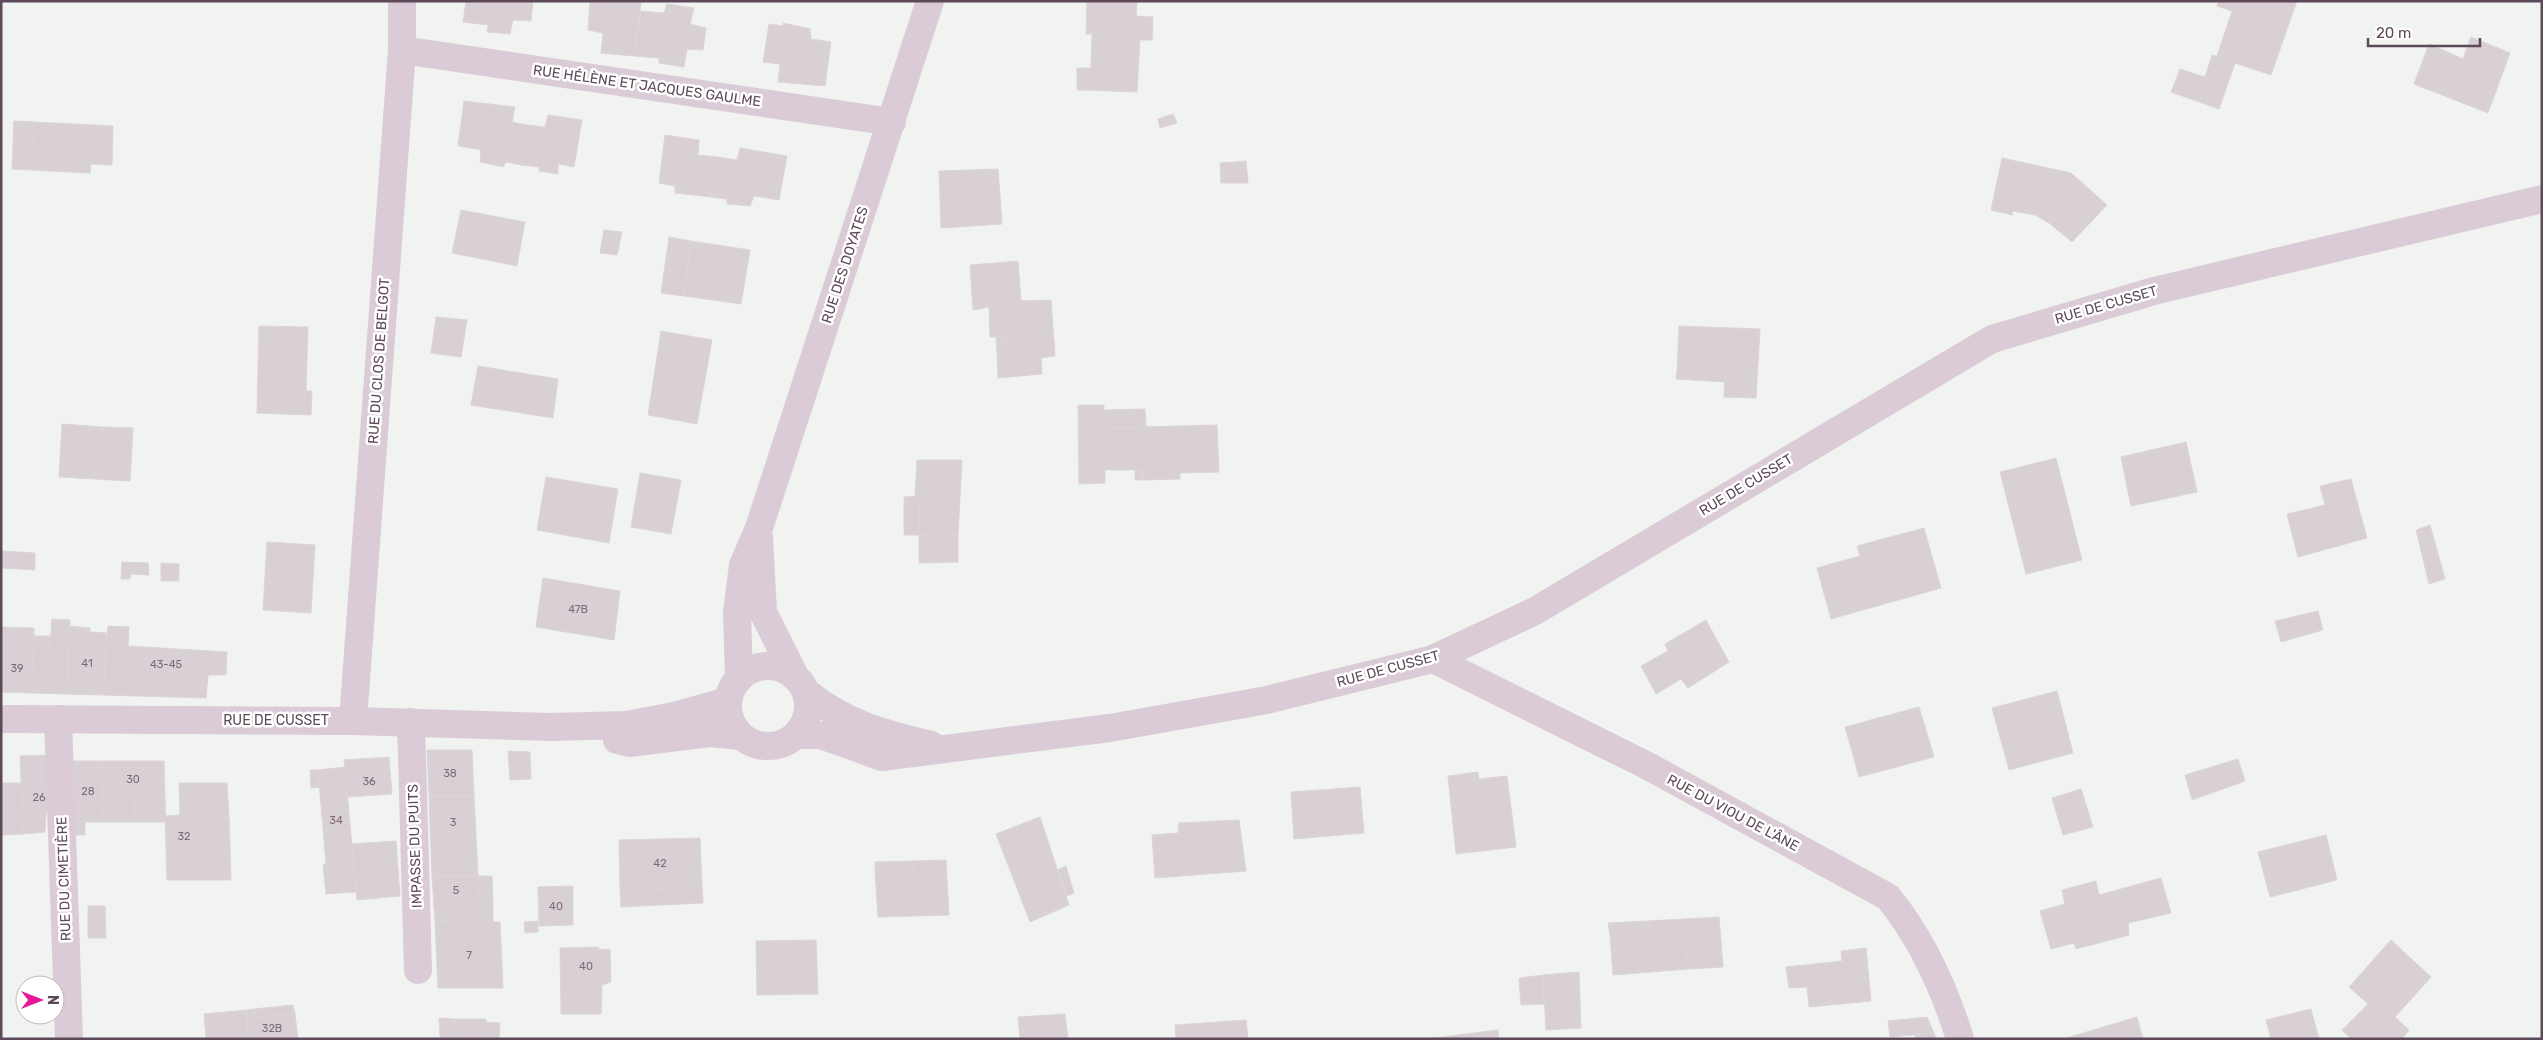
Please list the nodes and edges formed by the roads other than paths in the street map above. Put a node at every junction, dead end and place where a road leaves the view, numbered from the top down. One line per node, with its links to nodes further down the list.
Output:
1 (402, 1): 3 (street, RUE DU CLOS DE BELGOT)
2 (930, 1): 4 (street, RUE DES DOYATES)
3 (402, 50): 4 (street, RUE HÉLÈNE ET JACQUES GAULME); 12 (street, RUE DU CLOS DE BELGOT)
4 (892, 122): 6 (street, RUE DES DOYATES)
5 (2542, 199): 7 (street, RUE DE CUSSET)
6 (759, 528): 8 (street, RUE DES DOYATES); 9 (street, RUE DES DOYATES)
7 (1433, 659): 17 (street, RUE DE CUSSET); 20 (street, RUE DU VIOU DE L'ÂNE)
8 (800, 684): 9 (street); 15 (street); 17 (street, RUE DE CUSSET)
9 (733, 690): 14 (street, RUE DE CUSSET); 16 (street)
10 (1, 719): 11 (street, RUE DE CUSSET)
11 (58, 719): 12 (street, RUE DE CUSSET); 19 (street, RUE DU CIMETIÈRE)
12 (353, 720): 13 (street, RUE DE CUSSET)
13 (411, 722): 14 (street, RUE DE CUSSET); 18 (street, IMPASSE DU PUITS)
14 (551, 727): 16 (street, RUE DE CUSSET)
15 (796, 735): 16 (street); 17 (street, RUE DE CUSSET)
16 (741, 736)
17 (947, 749)
18 (418, 970)
19 (69, 1039)
20 (1960, 1039)

